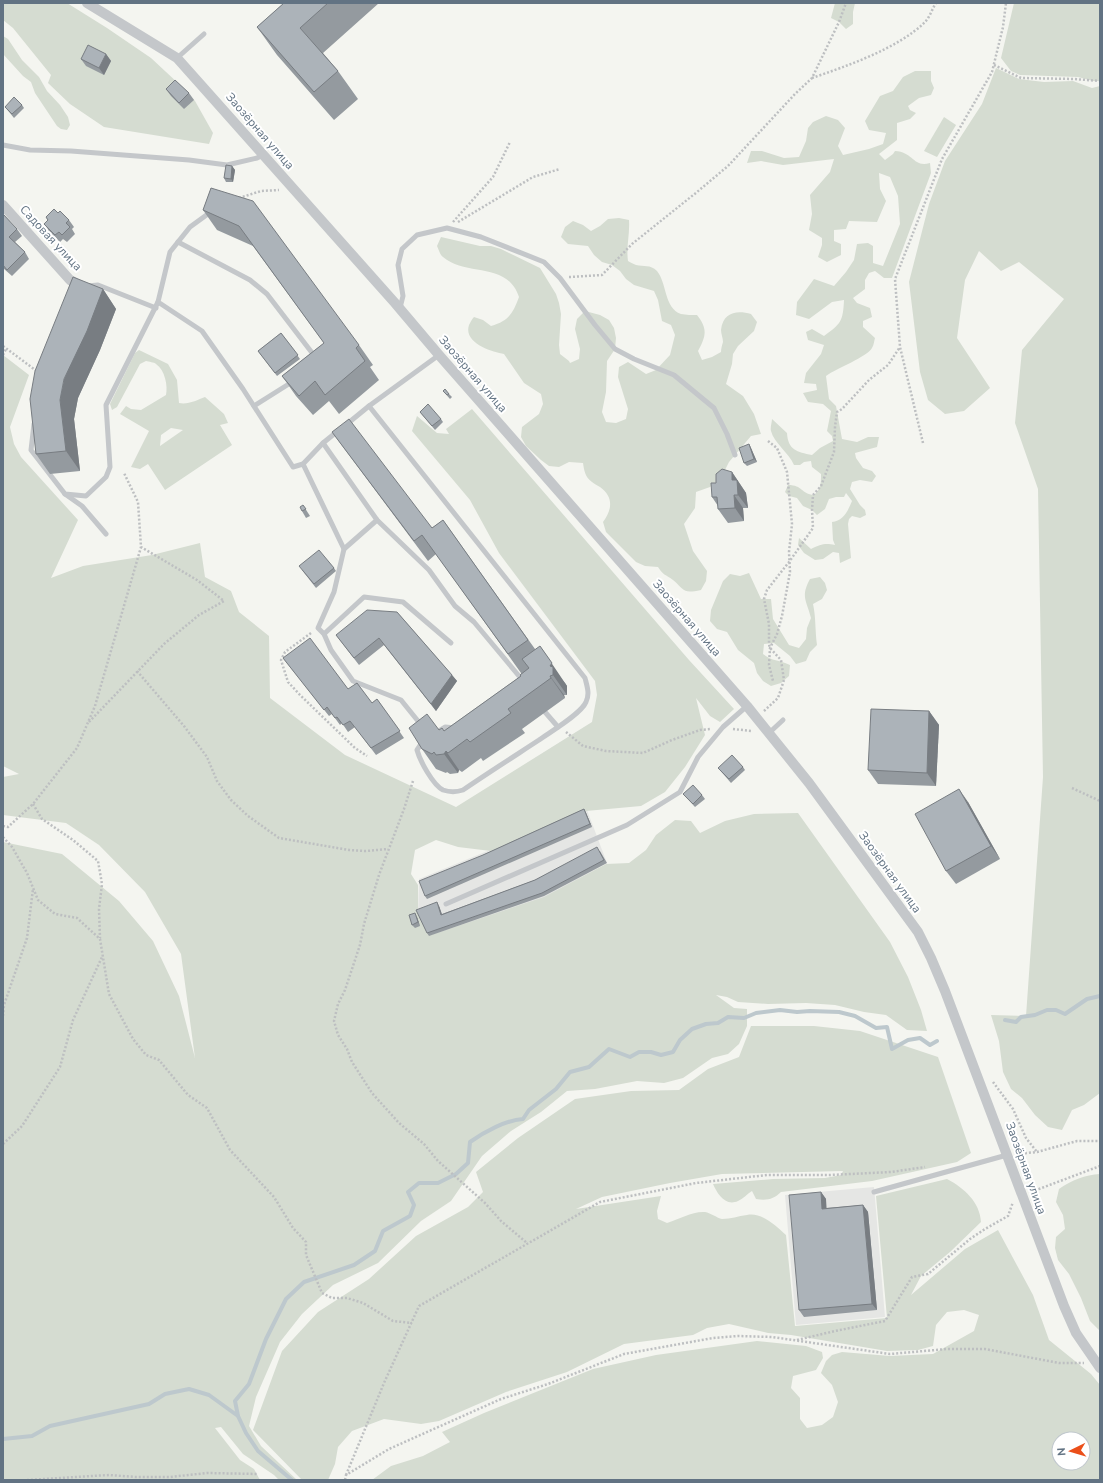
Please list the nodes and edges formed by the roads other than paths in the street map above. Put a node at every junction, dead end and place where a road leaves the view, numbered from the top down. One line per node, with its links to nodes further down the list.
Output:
1 (87, 3): 3 (street, Заозёрная улица)
2 (204, 34): 3 (lane)
3 (177, 58): 5 (street, Заозёрная улица)
4 (3, 145): 5 (lane)
5 (263, 155): 12 (street, Заозёрная улица)
6 (225, 202): 8 (lane)
7 (3, 205): 9 (street, Садовая улица)
8 (178, 242): 10 (lane); 14 (lane)
9 (79, 288): 11 (lane)
10 (158, 302): 11 (lane); 16 (lane)
11 (156, 308): 22 (lane)
12 (400, 308): 13 (street, Заозёрная улица); 20 (lane)
13 (439, 355): 17 (lane); 29 (street, Заозёрная улица)
14 (320, 364)
15 (294, 380): 16 (lane)
16 (254, 406): 21 (lane)
17 (369, 406): 19 (lane); 33 (lane)
18 (34, 421): 22 (lane)
19 (323, 443): 21 (lane); 23 (lane)
20 (735, 455)
21 (303, 464): 25 (lane)
22 (65, 494): 24 (lane)
23 (377, 520): 25 (lane); 28 (lane)
24 (106, 534)
25 (344, 549): 26 (lane)
26 (324, 634): 27 (lane); 34 (lane)
27 (451, 643)
28 (519, 686)
29 (747, 706): 35 (street, Заозёрная улица); 38 (lane)
30 (545, 712): 33 (lane)
31 (783, 720): 35 (lane)
32 (464, 724): 36 (lane)
33 (558, 727): 37 (lane)
34 (426, 732)
35 (769, 733): 39 (street, Заозёрная улица)
36 (434, 734)
37 (429, 738)
38 (446, 904)
39 (1007, 1155): 40 (lane); 41 (street, Заозёрная улица)
40 (874, 1192)
41 (1100, 1368)

